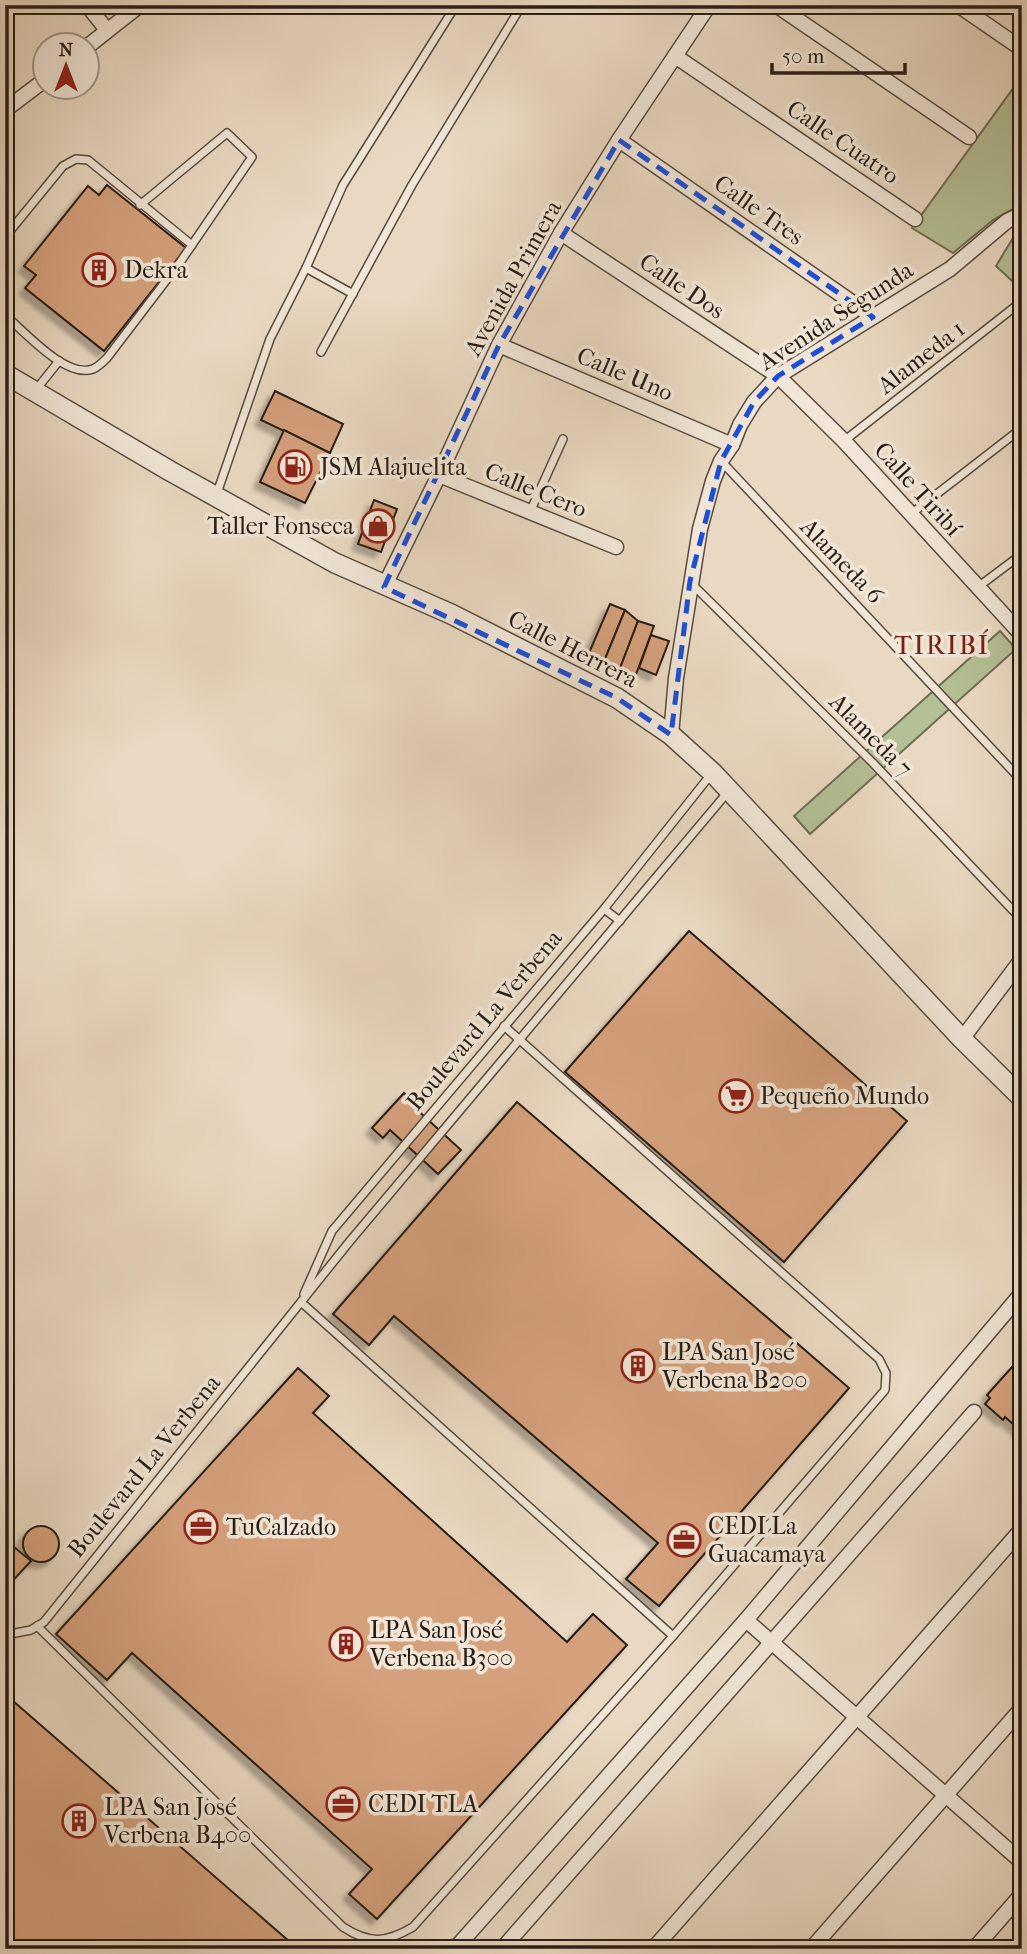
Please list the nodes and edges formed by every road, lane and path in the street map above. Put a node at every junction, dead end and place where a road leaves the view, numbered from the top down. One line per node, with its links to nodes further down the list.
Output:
1 (87, 5): 8 (street)
2 (139, 5): 8 (street)
3 (456, 5): 22 (lane)
4 (522, 5): 23 (lane)
5 (709, 5): 11 (street, Avenida Primera)
6 (776, 5): 14 (street)
7 (958, 5): 10 (street)
8 (107, 30): 9 (street)
9 (102, 34)
10 (1022, 49)
11 (675, 56): 15 (street, Avenida Primera); 18 (street, Calle Cuatro)
12 (32, 90): 13 (street)
13 (5, 110)
14 (969, 136)
15 (619, 140): 19 (street, Avenida Primera); 26 (street, Calle Tres)
16 (140, 205): 20 (lane); 21 (lane); 21 (lane)
17 (1022, 214): 26 (street, Avenida Segunda)
18 (915, 219)
19 (561, 233): 27 (street, Avenida Primera); 31 (street, Calle Dos)
20 (5, 237)
21 (192, 245): 29 (lane)
22 (306, 268): 23 (lane); 39 (lane)
23 (353, 294): 28 (lane)
24 (1021, 302): 35 (lane, Alameda 1)
25 (5, 315): 29 (lane)
26 (873, 317): 31 (street, Avenida Segunda)
27 (499, 345): 36 (street, Calle Uno); 38 (street, Avenida Primera)
28 (321, 352)
29 (59, 361): 32 (lane)
30 (5, 374): 32 (street, Calle Herrera)
31 (778, 376): 35 (street, Calle Tiribí); 36 (street, Avenida Segunda)
32 (35, 391): 39 (street, Calle Herrera)
33 (1022, 428): 41 (lane)
34 (563, 439): 40 (lane)
35 (844, 441): 41 (street, Calle Tiribí)
36 (732, 445): 37 (street, Avenida Segunda)
37 (721, 461): 44 (street, Avenida Segunda); 50 (lane, Alameda 6)
38 (439, 475): 40 (street, Calle Cero); 45 (street, Avenida Primera)
39 (215, 497): 45 (street, Calle Herrera)
40 (530, 512): 42 (street, Calle Cero)
41 (911, 514): 46 (street, Calle Tiribí)
42 (616, 547)
43 (1022, 554): 46 (lane)
44 (690, 581): 48 (street, Avenida Segunda); 53 (lane, Alameda 7)
45 (384, 587): 48 (street, Calle Herrera)
46 (978, 587): 47 (street, Calle Tiribí)
47 (1022, 635)
48 (671, 735): 49 (street, Calle Herrera)
49 (713, 773): 51 (street, Calle Herrera); 52 (lane, Boulevard La Verbena)
50 (1022, 781)
51 (729, 791): 54 (lane, Boulevard La Verbena); 57 (street, Calle Herrera)
52 (604, 909): 54 (lane); 56 (lane, Boulevard La Verbena)
53 (1022, 920)
54 (620, 921): 58 (lane, Boulevard La Verbena)
55 (1022, 959): 57 (street)
56 (504, 1026): 58 (lane); 61 (lane, Boulevard La Verbena)
57 (962, 1039): 59 (street, Calle Herrera)
58 (521, 1042): 61 (lane, Boulevard La Verbena); 67 (lane)
59 (1022, 1098)
60 (1022, 1293): 64 (street)
61 (301, 1302): 65 (lane, Boulevard La Verbena); 67 (lane)
62 (974, 1412): 68 (street)
63 (1022, 1529): 70 (street)
64 (746, 1620): 68 (street); 74 (street)
65 (37, 1626): 66 (lane); 67 (lane)
66 (5, 1634)
67 (673, 1636)
68 (771, 1642): 70 (street); 75 (street)
69 (1022, 1708): 71 (street)
70 (855, 1717): 71 (street); 76 (street)
71 (945, 1796): 72 (street); 77 (street)
72 (1022, 1862)
73 (1022, 1894): 78 (street)
74 (455, 1949)
75 (502, 1949)
76 (653, 1949)
77 (811, 1949)
78 (974, 1949)

